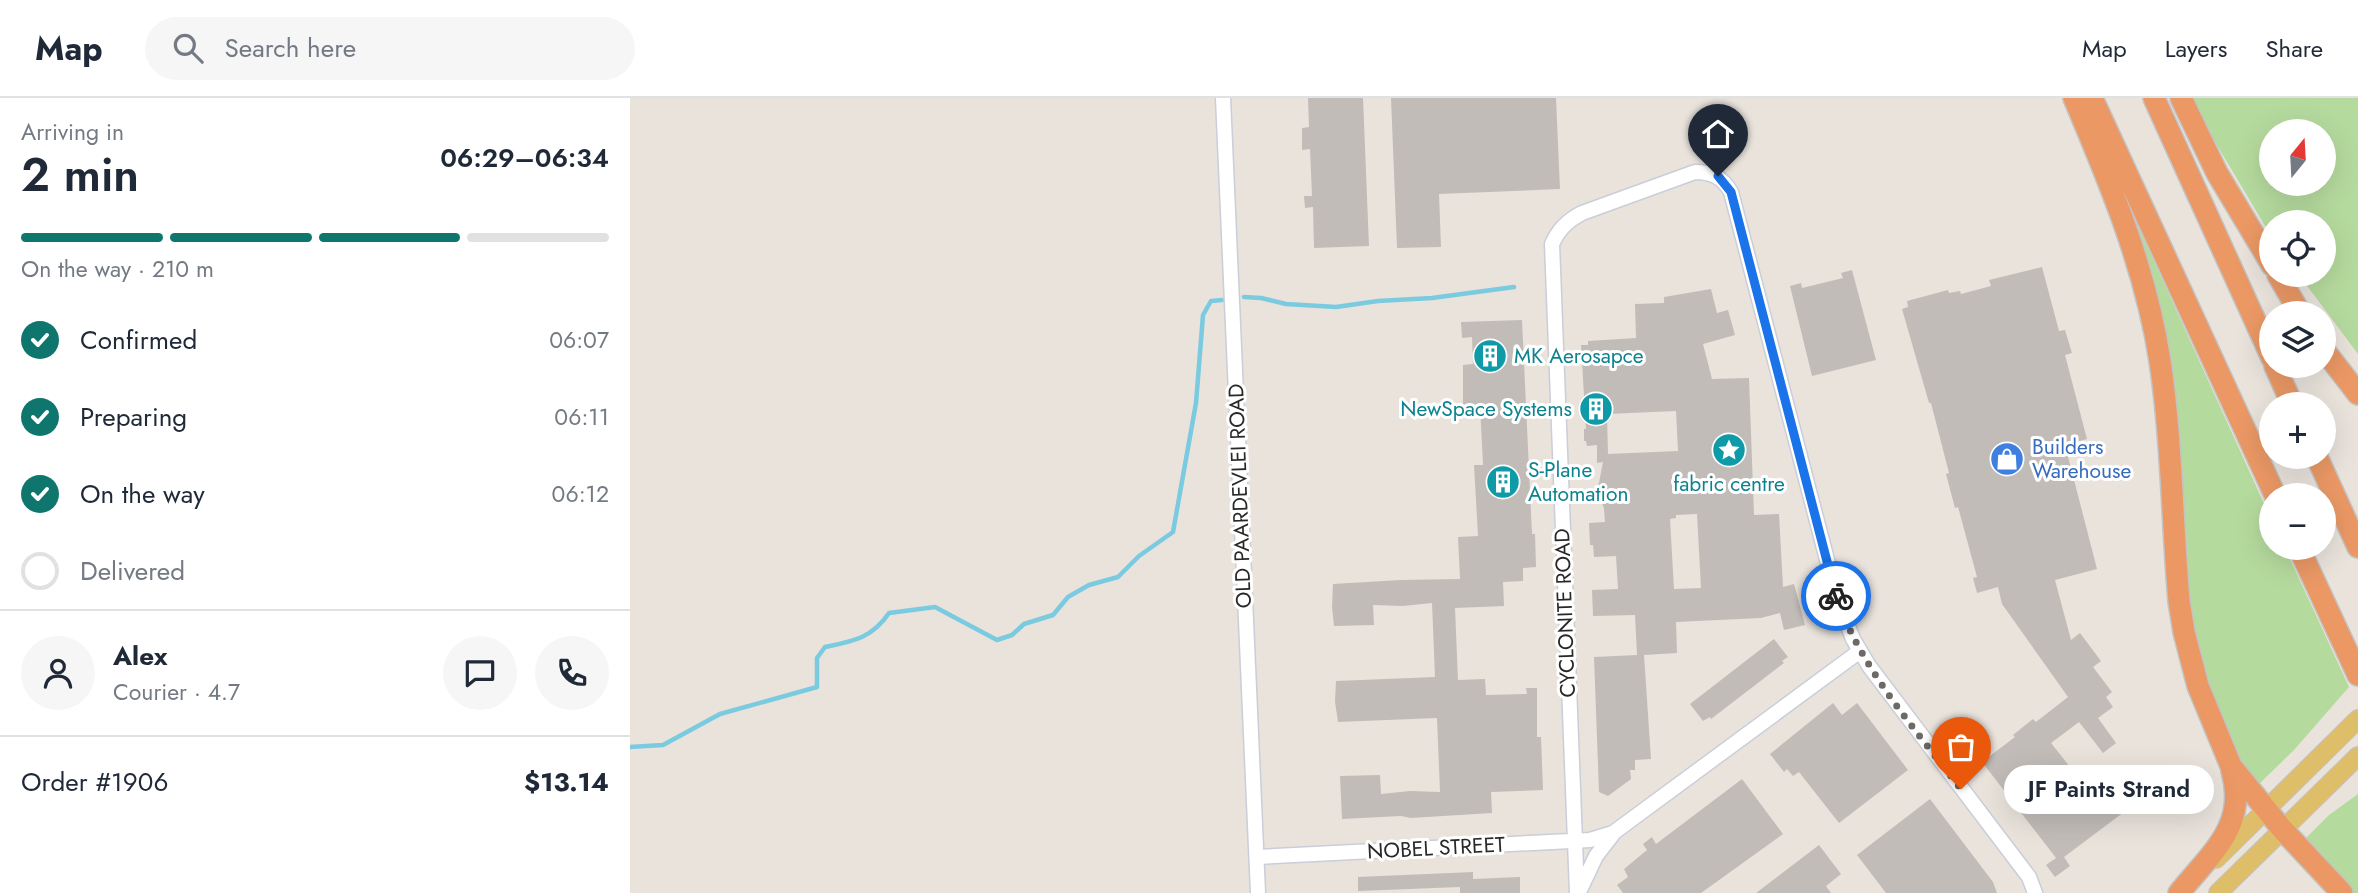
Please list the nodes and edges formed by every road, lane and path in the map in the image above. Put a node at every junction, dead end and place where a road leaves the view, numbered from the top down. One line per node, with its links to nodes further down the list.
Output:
1 (1223, 98): 23 (street, OLD PAARDEVLEI ROAD)
2 (2074, 98): 18 (highway)
3 (2092, 98): 11 (highway)
4 (2154, 98): 7 (highway)
5 (2180, 98): 6 (highway)
6 (2259, 243)
7 (2259, 329)
8 (2336, 365): 9 (highway)
9 (2358, 394)
10 (2322, 469): 12 (highway)
11 (2269, 483)
12 (2358, 547)
13 (2305, 560): 15 (highway)
14 (1860, 651): 21 (street, NOBEL STREET); 22 (street, CYCLONITE ROAD); 26 (street)
15 (2358, 675)
16 (2358, 719): 19 (main road)
17 (2356, 758): 20 (main road)
18 (2231, 766): 19 (highway); 27 (highway)
19 (2266, 810): 20 (highway); 27 (main road)
20 (2282, 829): 28 (main road); 29 (highway)
21 (1614, 833): 22 (street, NOBEL STREET); 25 (street, NOBEL STREET)
22 (1574, 841): 23 (street, NOBEL STREET); 25 (street, CYCLONITE ROAD)
23 (1257, 857): 24 (street, OLD PAARDEVLEI ROAD)
24 (1258, 893)
25 (1578, 893)
26 (2035, 893)
27 (2181, 893)
28 (2218, 893)
29 (2342, 893)

